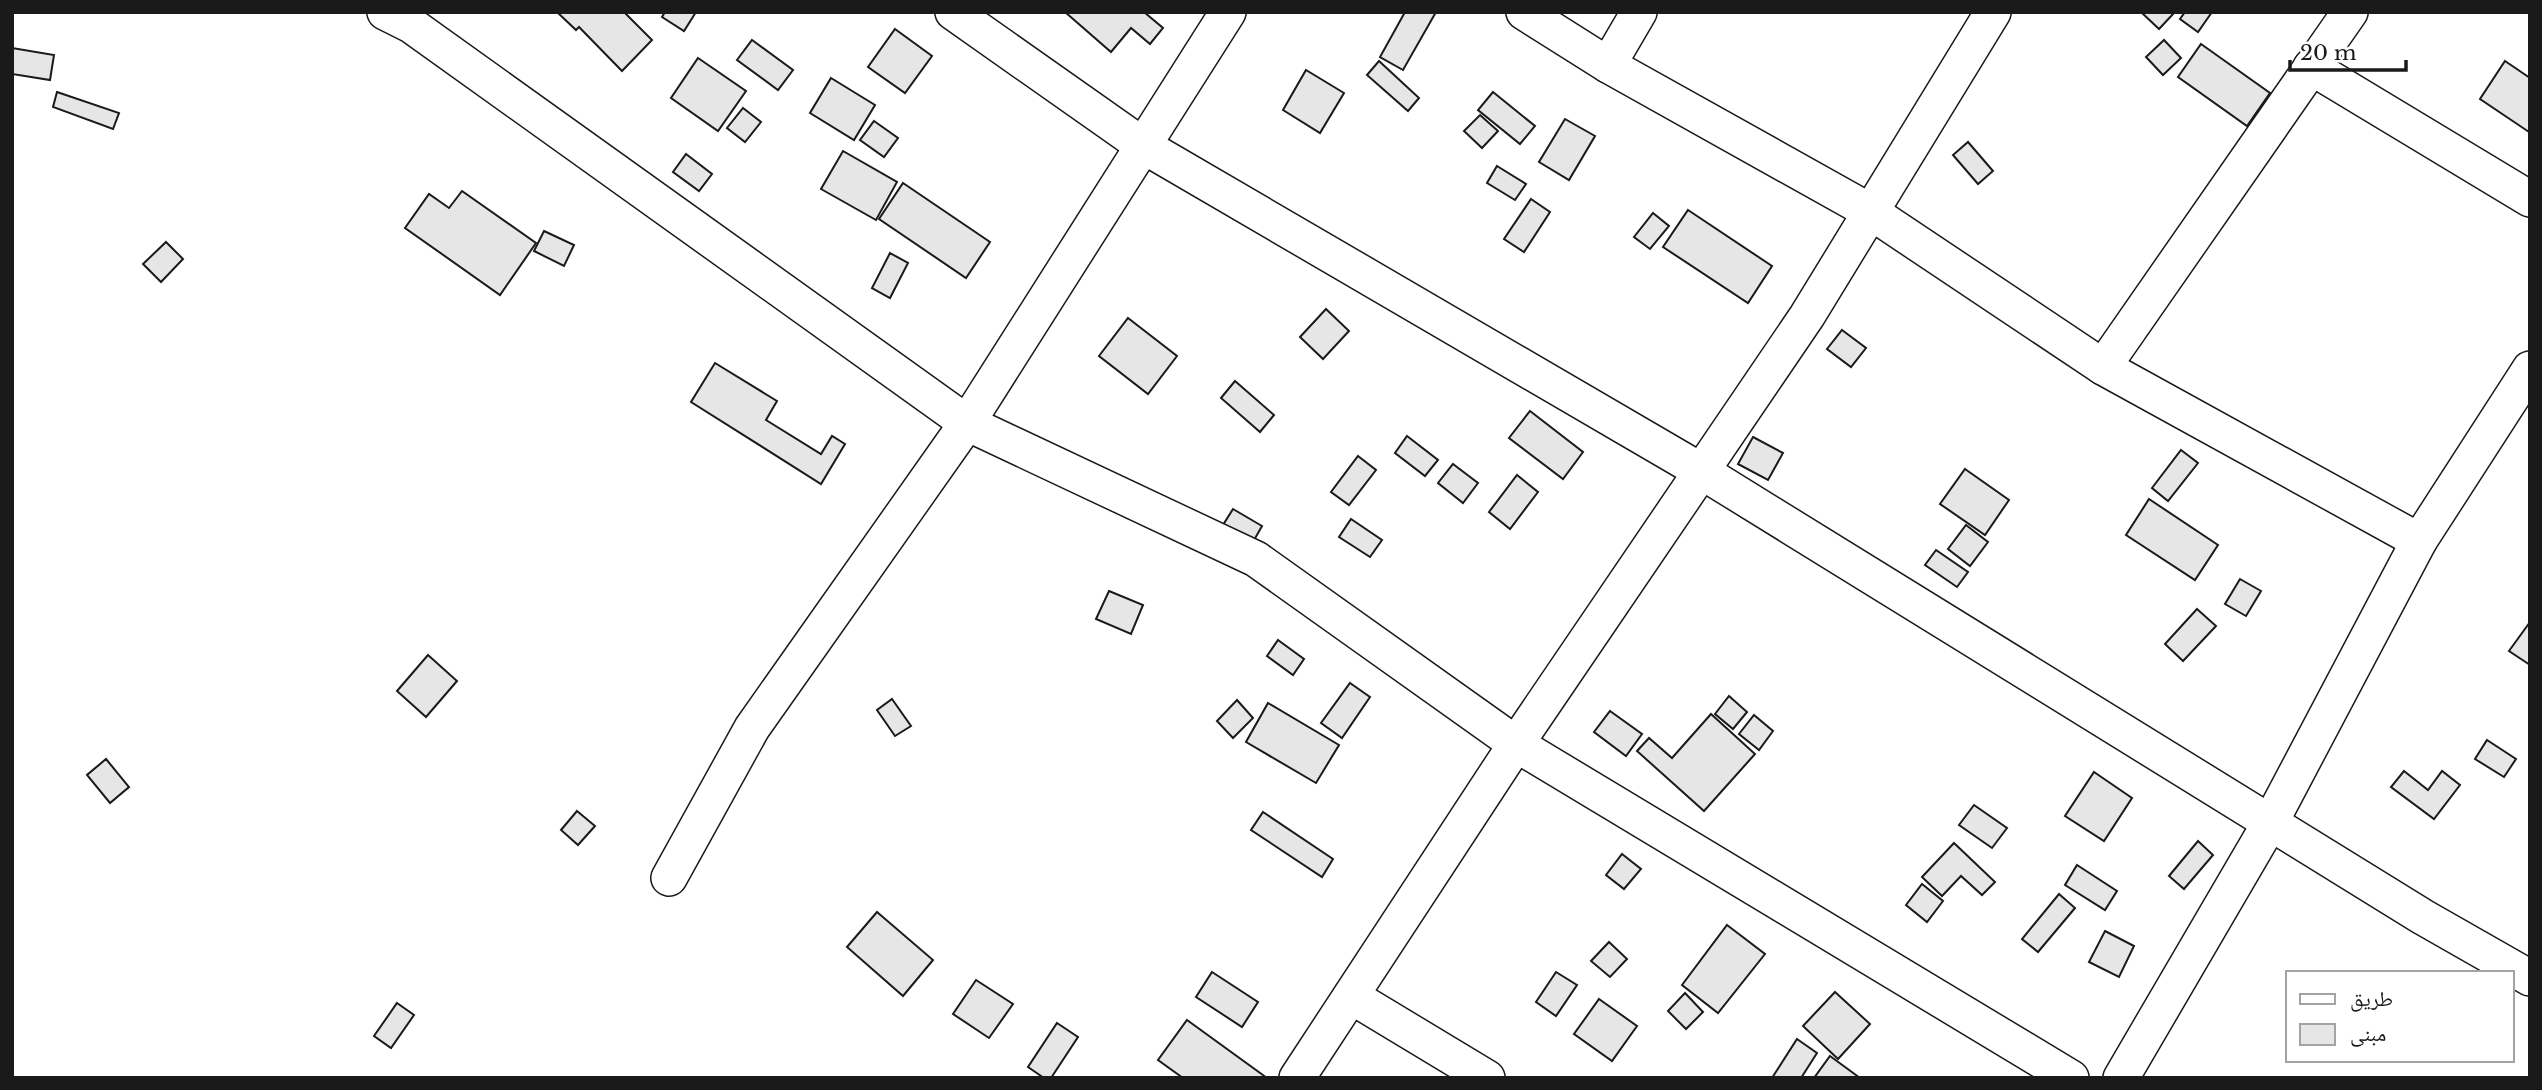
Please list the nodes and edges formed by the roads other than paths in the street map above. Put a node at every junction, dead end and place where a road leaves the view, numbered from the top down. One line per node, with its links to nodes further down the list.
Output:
1 (953, 12): 10 (street)
2 (1228, 12): 10 (street)
3 (1524, 12): 8 (street)
4 (1639, 12): 8 (street)
5 (1993, 12): 12 (street)
6 (2350, 12): 9 (street)
7 (406, 17): 15 (street)
8 (1608, 65): 12 (street)
9 (2311, 67): 11 (street); 13 (street)
10 (1142, 145): 15 (street); 16 (street)
11 (2530, 199)
12 (1871, 212): 13 (street); 16 (street)
13 (2102, 367): 17 (street)
14 (2530, 369): 17 (street)
15 (967, 424): 18 (street); 20 (street)
16 (1701, 471): 18 (street); 19 (street)
17 (2419, 541): 19 (street)
18 (1516, 744): 22 (street); 25 (street)
19 (2270, 823): 21 (street); 26 (street)
20 (669, 878)
21 (2530, 978)
22 (1351, 996): 23 (street); 24 (street)
23 (1297, 1078)
24 (1487, 1078)
25 (2071, 1078)
26 (2121, 1078)

